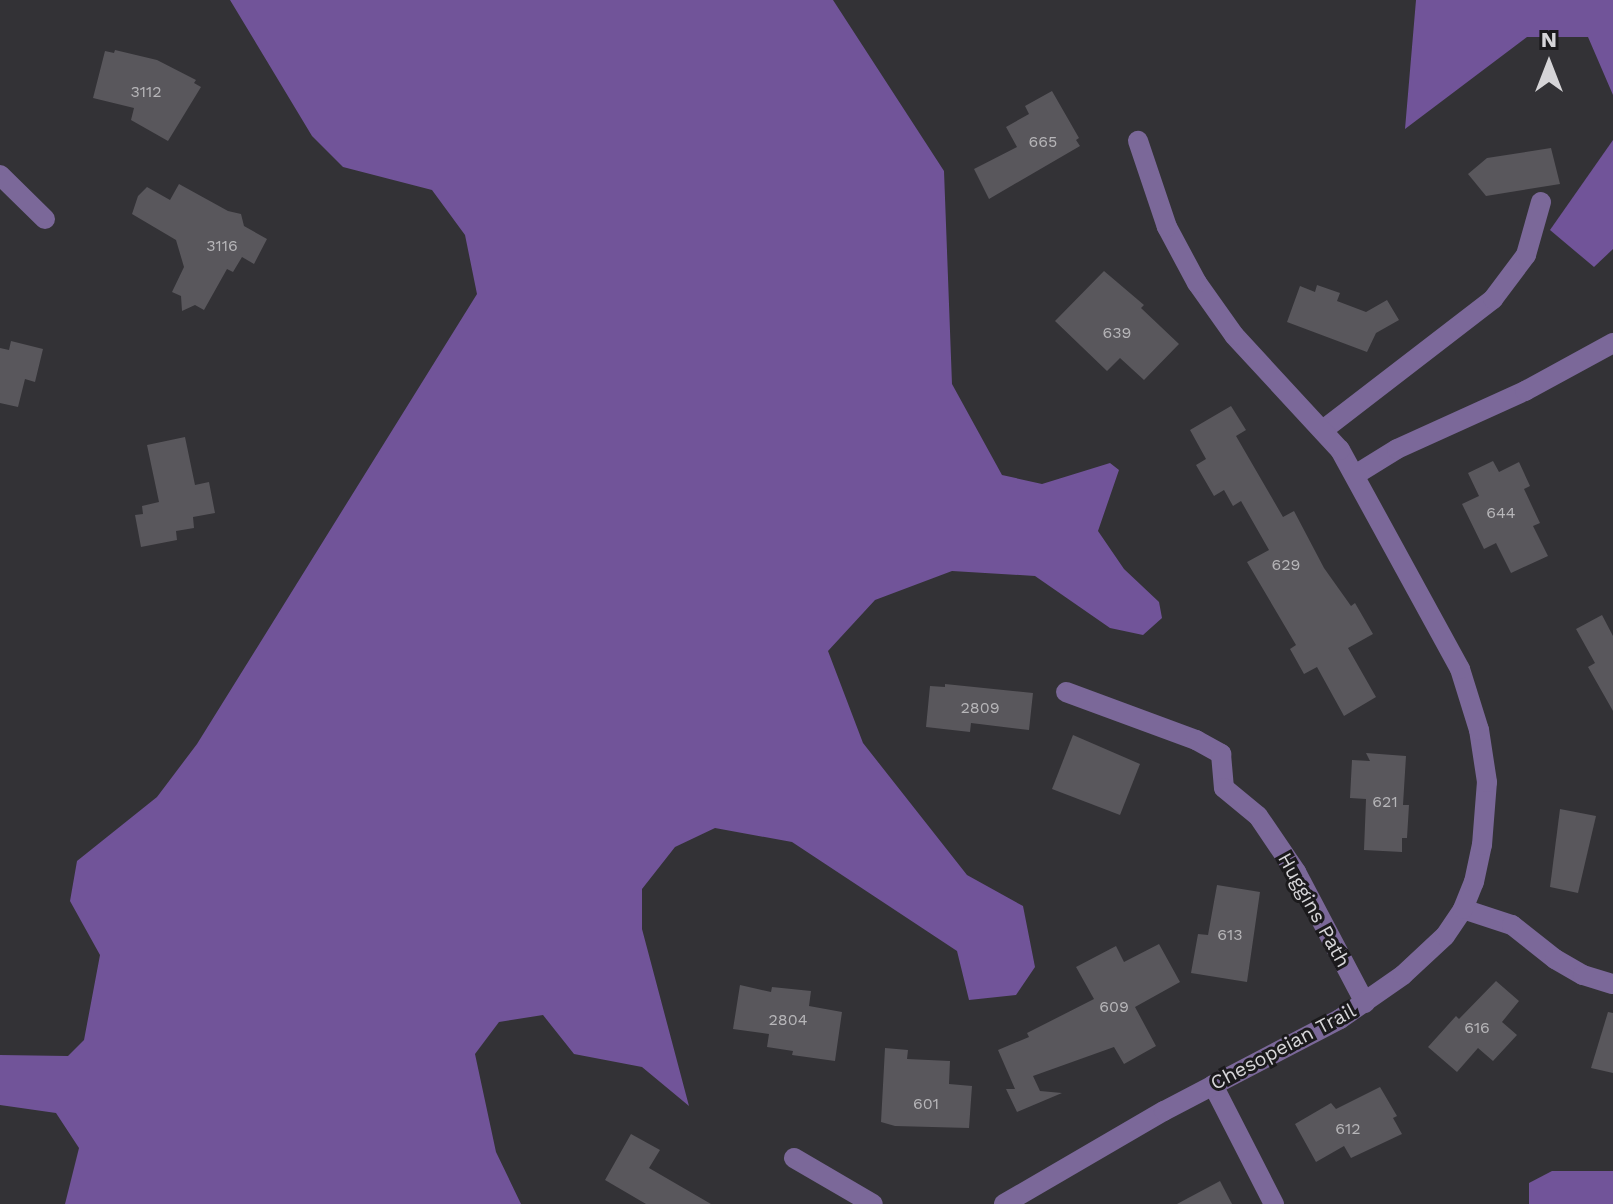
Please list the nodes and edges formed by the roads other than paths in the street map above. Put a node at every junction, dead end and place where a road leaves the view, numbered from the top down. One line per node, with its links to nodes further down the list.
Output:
1 (1138, 141): 6 (street, Chesopeian Trail)
2 (0, 175): 4 (street)
3 (1541, 202): 6 (street)
4 (45, 219)
5 (1613, 343): 7 (street)
6 (1323, 430): 7 (street, Chesopeian Trail)
7 (1355, 475): 9 (street, Chesopeian Trail)
8 (1066, 692): 11 (street, Huggins Path)
9 (1463, 909): 10 (street); 11 (street, Chesopeian Trail)
10 (1613, 984)
11 (1365, 1003): 12 (street, Chesopeian Trail)
12 (1213, 1085): 15 (street, Chesopeian Trail); 16 (street)
13 (794, 1158): 14 (street)
14 (873, 1204)
15 (1004, 1204)
16 (1274, 1204)

